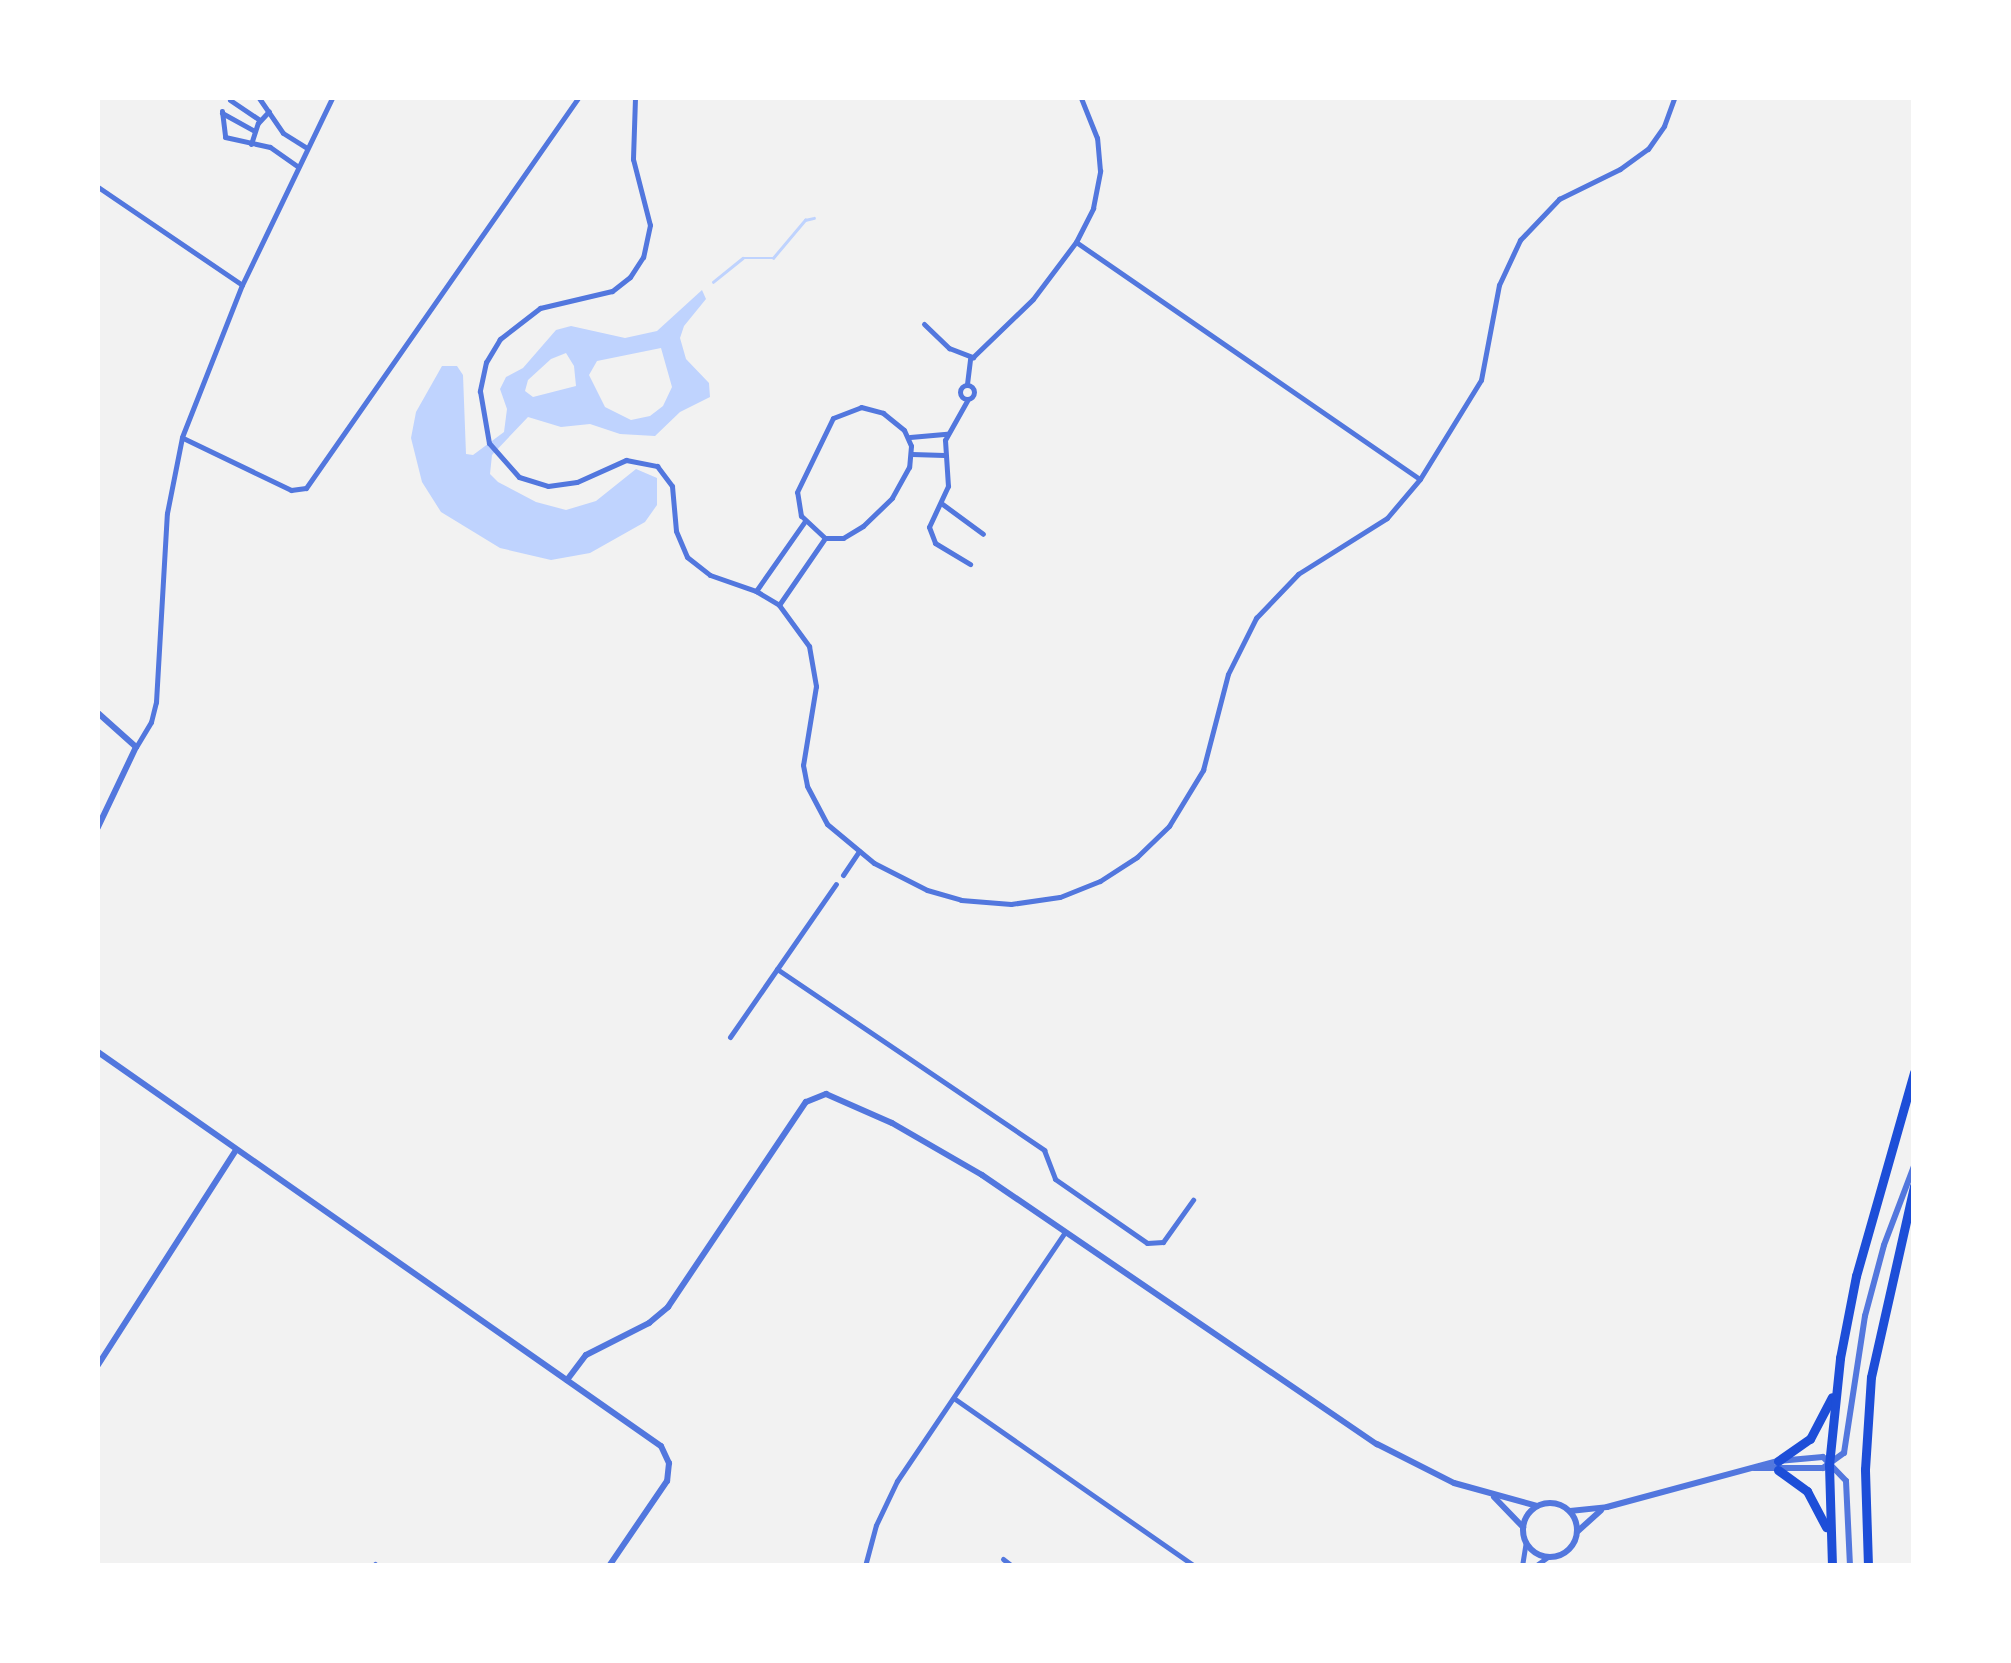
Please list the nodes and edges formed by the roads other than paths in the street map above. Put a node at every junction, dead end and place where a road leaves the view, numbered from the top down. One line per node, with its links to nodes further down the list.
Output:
1 (259, 98): 8 (street)
2 (332, 98): 12 (street)
3 (578, 98): 20 (street)
4 (635, 98): 30 (street)
5 (1081, 98): 15 (street)
6 (1674, 98): 24 (street)
7 (231, 100): 9 (street)
8 (269, 111): 9 (street); 12 (street)
9 (260, 120): 10 (street)
10 (254, 131): 11 (street); 11 (street)
11 (251, 144): 13 (street)
12 (307, 148): 13 (street)
13 (298, 167): 16 (street)
14 (98, 187): 16 (street)
15 (1076, 242): 18 (street); 24 (street)
16 (242, 285): 20 (street)
17 (924, 324): 18 (street)
18 (970, 358): 19 (street)
19 (947, 434): 21 (street); 23 (street)
20 (182, 437): 33 (street)
21 (909, 438): 22 (street); 26 (street)
22 (912, 454): 23 (street); 28 (street)
23 (945, 456): 25 (street)
24 (1420, 479): 35 (street)
25 (941, 503): 27 (street); 29 (street)
26 (804, 521): 28 (street); 30 (street)
27 (983, 534)
28 (825, 538): 31 (street)
29 (970, 564)
30 (756, 591): 31 (street)
31 (779, 605): 35 (street)
32 (98, 713): 33 (street)
33 (136, 747): 34 (street)
34 (98, 827)
35 (858, 852): 36 (street)
36 (842, 874)
37 (836, 884): 38 (street)
38 (777, 969): 39 (street); 45 (street)
39 (730, 1037)
40 (98, 1052): 42 (street)
41 (1914, 1072): 49 (main road)
42 (236, 1150): 47 (street); 48 (street)
43 (1914, 1166): 51 (street)
44 (1914, 1186): 71 (main road)
45 (1192, 1200)
46 (1065, 1232): 48 (street); 50 (street); 53 (street)
47 (98, 1365)
48 (568, 1380): 64 (street)
49 (1836, 1385): 51 (main road); 52 (main road)
50 (954, 1398): 63 (street); 65 (street)
51 (1831, 1463): 52 (street); 59 (main road); 70 (street)
52 (1778, 1466): 55 (street); 59 (main road)
53 (1488, 1494): 54 (street); 57 (street)
54 (1538, 1506): 56 (street); 57 (street)
55 (1607, 1507): 56 (street); 58 (street)
56 (1570, 1511): 58 (street)
57 (1523, 1527): 60 (street)
58 (1578, 1531): 61 (street)
59 (1830, 1539): 69 (main road)
60 (1526, 1542): 61 (street); 67 (street)
61 (1548, 1557): 68 (street)
62 (1003, 1559): 66 (street)
63 (1194, 1565)
64 (609, 1566)
65 (865, 1566)
66 (1012, 1566)
67 (1522, 1566)
68 (1535, 1566)
69 (1832, 1566)
70 (1850, 1566)
71 (1868, 1566)

